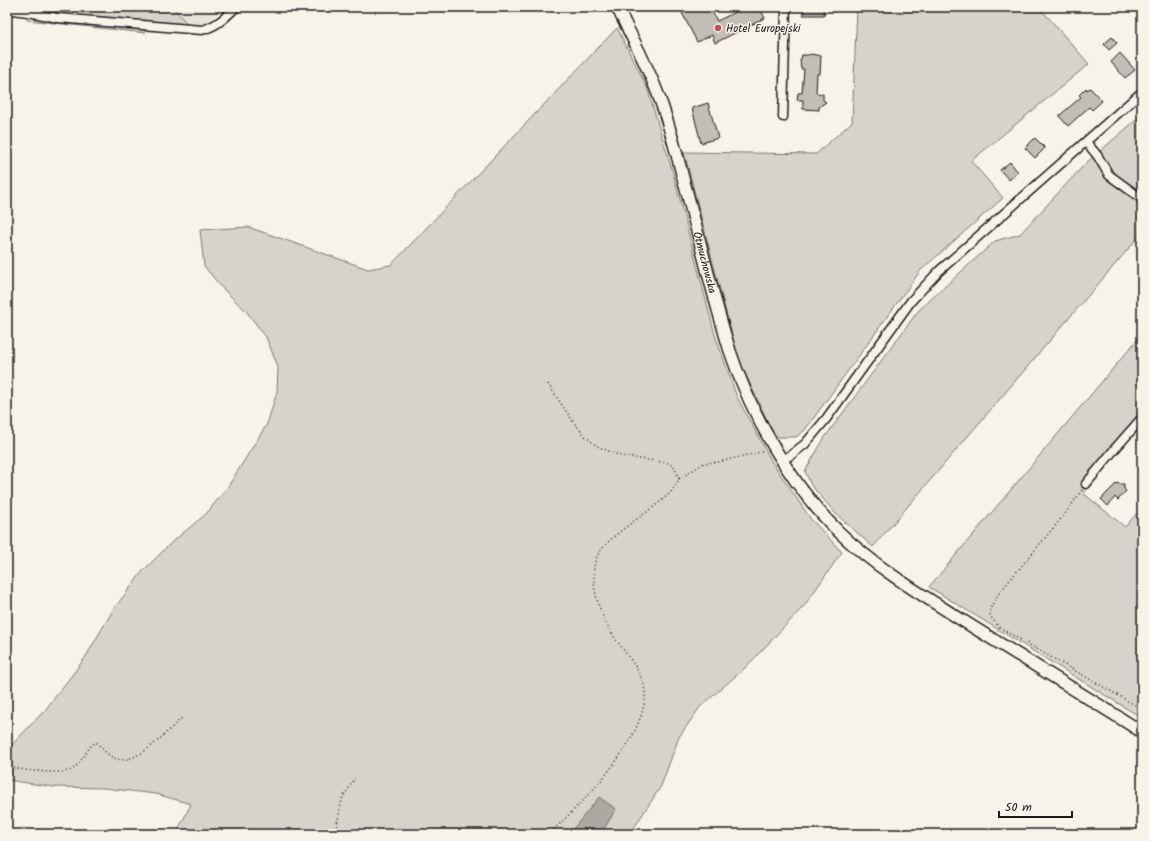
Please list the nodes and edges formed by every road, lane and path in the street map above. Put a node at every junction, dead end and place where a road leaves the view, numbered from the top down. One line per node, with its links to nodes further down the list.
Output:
1 (236, 7): 4 (street)
2 (617, 7): 11 (main road, Otmuchowska)
3 (786, 7): 6 (street)
4 (7, 10)
5 (1142, 92): 7 (street)
6 (783, 117)
7 (1086, 142): 8 (street); 12 (street)
8 (1142, 199)
9 (548, 384): 13 (path)
10 (1142, 418): 14 (street)
11 (775, 448): 12 (main road, Otmuchowska); 13 (path)
12 (782, 460): 17 (main road, Otmuchowska)
13 (679, 479): 21 (path)
14 (1086, 484): 15 (path)
15 (1142, 709)
16 (183, 717): 18 (path)
17 (1142, 732)
18 (7, 764)
19 (355, 778): 20 (path)
20 (336, 834)
21 (548, 834)

